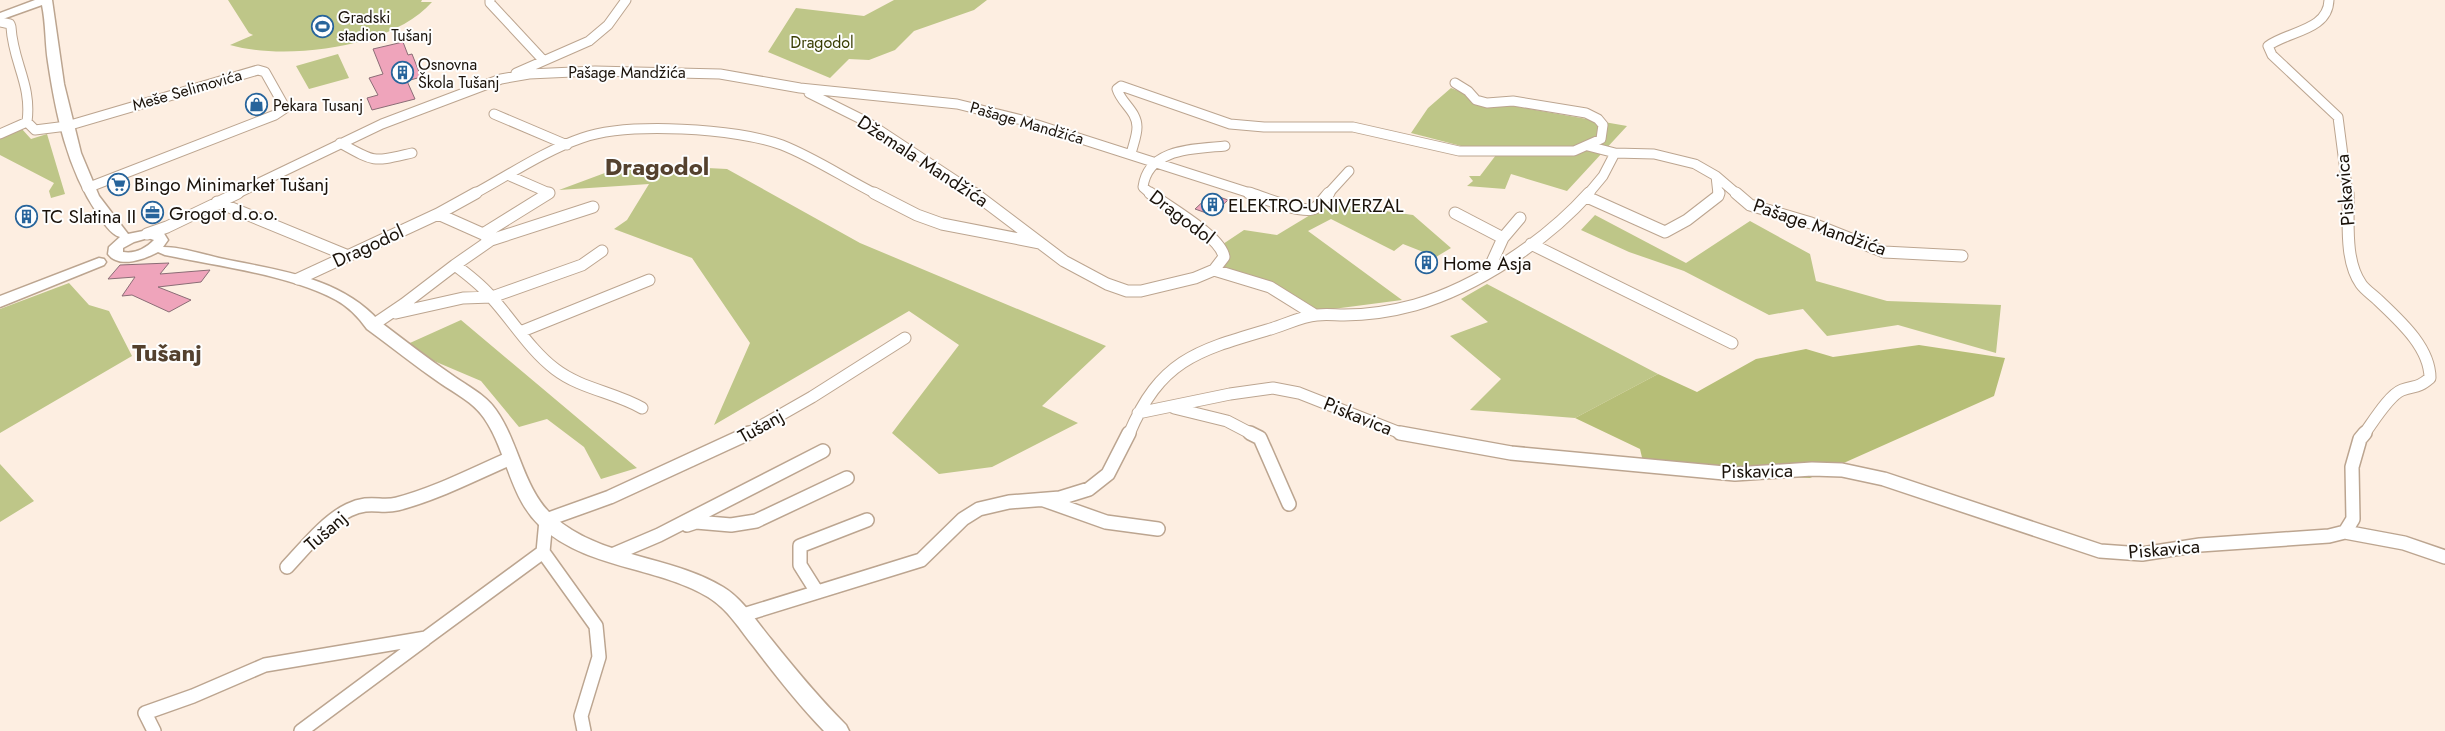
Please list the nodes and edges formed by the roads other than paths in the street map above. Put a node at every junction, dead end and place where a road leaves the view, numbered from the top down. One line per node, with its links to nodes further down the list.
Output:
1 (34, 0): 6 (street)
2 (46, 0): 7 (street); 15 (street)
3 (490, 0): 9 (street)
4 (626, 0): 9 (street)
5 (2329, 0): 69 (street, Piskavica)
6 (0, 12)
7 (0, 17)
8 (0, 22): 14 (street)
9 (543, 60): 10 (street)
10 (501, 80): 12 (street, Pašage Mandžića); 17 (street, Pašage Mandžića)
11 (1455, 84): 20 (street)
12 (800, 88): 23 (street, Pašage Mandžića); 38 (street, Džemala Mandžića)
13 (494, 114): 18 (street)
14 (27, 122): 15 (street); 16 (street)
15 (67, 126): 28 (street); 28 (street, Meše Selimovića)
16 (0, 134)
17 (340, 143): 21 (street); 30 (street, Pašage Mandžića)
18 (567, 145): 26 (street, Dragodol); 38 (street, Dragodol)
19 (1225, 146): 24 (street, Dragodol)
20 (1588, 146): 22 (street, Pašage Mandžića); 23 (street, Pašage Mandžića)
21 (412, 153)
22 (1615, 153): 27 (street, Pašage Mandžića); 29 (street)
23 (1131, 154): 24 (street, Pašage Mandžića)
24 (1152, 162): 25 (street, Dragodol); 46 (street, Dragodol)
25 (1349, 171)
26 (510, 176): 33 (street, Dragodol); 36 (street)
27 (1716, 176): 29 (street); 44 (street, Pašage Mandžića)
28 (87, 188): 40 (street)
29 (1587, 197): 39 (street)
30 (217, 202): 35 (street, Pašage Mandžića); 43 (street)
31 (593, 207): 36 (street)
32 (1455, 213): 37 (street)
33 (438, 214): 36 (street); 43 (street, Dragodol)
34 (1520, 218): 37 (street)
35 (143, 234): 40 (street); 41 (street)
36 (487, 237): 45 (street)
37 (1503, 238): 47 (street)
38 (1040, 242): 46 (street, Dragodol)
39 (1531, 244): 47 (street); 57 (street)
40 (120, 246): 41 (street); 51 (street)
41 (162, 247): 48 (street)
42 (602, 251): 50 (street)
43 (346, 255): 48 (street, Dragodol)
44 (1962, 256)
45 (455, 265): 50 (street); 52 (street)
46 (1214, 270): 53 (street, Dragodol)
47 (1488, 272): 53 (street)
48 (298, 279): 54 (street)
49 (650, 280): 55 (street)
50 (492, 297): 52 (street); 55 (street)
51 (0, 302)
52 (394, 314): 54 (street)
53 (1315, 315): 60 (street)
54 (372, 325): 62 (street)
55 (520, 332): 59 (street)
56 (905, 338): 66 (street, Tušanj)
57 (1732, 343)
58 (1167, 407): 60 (street, Piskavica); 65 (street, Piskavica); 69 (street, Piskavica)
59 (642, 408)
60 (1138, 413): 64 (street)
61 (823, 452): 70 (street)
62 (510, 458): 66 (street); 74 (street, Tušanj)
63 (847, 478): 70 (street)
64 (1040, 498): 68 (street); 75 (street)
65 (1290, 504)
66 (546, 520): 71 (street); 72 (street)
67 (867, 520): 75 (street)
68 (1158, 529)
69 (2345, 532): 73 (street, Piskavica)
70 (659, 535): 72 (street)
71 (542, 552): 77 (street); 80 (street)
72 (612, 555): 76 (street)
73 (2445, 556)
74 (287, 567)
75 (818, 592): 76 (street)
76 (740, 616): 81 (street)
77 (426, 638): 78 (street); 79 (street)
78 (154, 731)
79 (300, 731)
80 (584, 731)
81 (838, 731)

